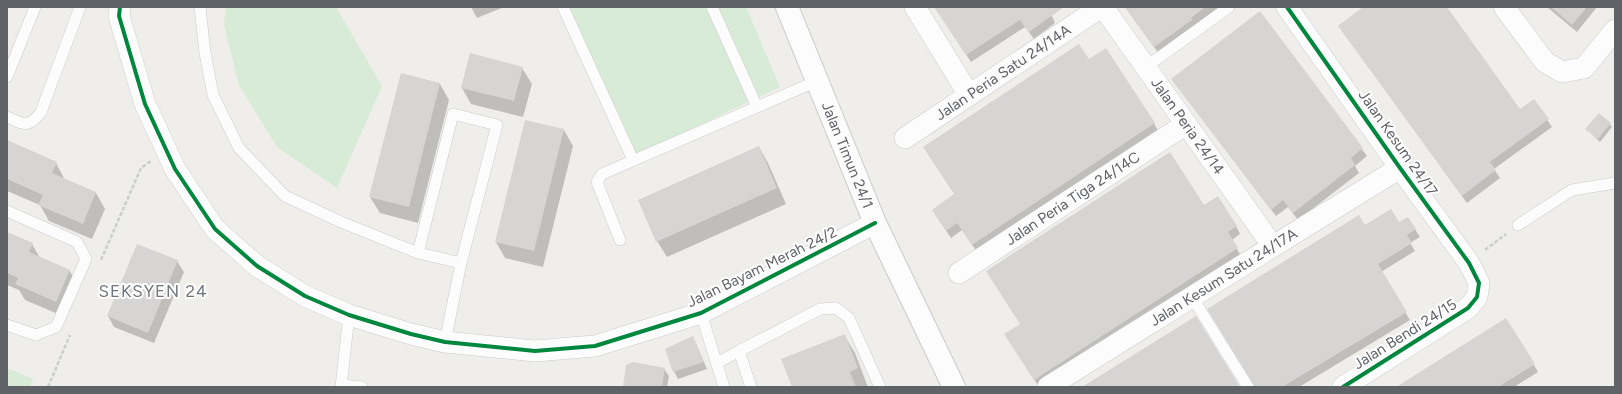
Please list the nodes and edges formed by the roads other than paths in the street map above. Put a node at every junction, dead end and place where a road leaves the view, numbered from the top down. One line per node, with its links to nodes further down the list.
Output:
1 (35, 7): 15 (lane)
2 (80, 7): 19 (lane)
3 (120, 7): 36 (street, Jalan Bayam Merah 24/2)
4 (200, 7): 30 (lane)
5 (563, 7): 22 (lane)
6 (712, 7): 18 (lane)
7 (787, 7): 16 (street, Jalan Timun 24/1)
8 (915, 7): 17 (street)
9 (1102, 7): 14 (street, Jalan Peria 24/14); 17 (street, Jalan Peria Satu 24/14A)
10 (1229, 7): 14 (lane)
11 (1504, 7): 13 (street)
12 (1292, 9): 23 (street, Jalan Kesum 24/17)
13 (1615, 30)
14 (1146, 67): 20 (street, Jalan Peria 24/14)
15 (7, 77)
16 (817, 81): 18 (lane); 26 (street, Jalan Timun 24/1)
17 (969, 95): 21 (street, Jalan Peria Satu 24/14A)
18 (757, 107): 22 (lane)
19 (7, 117)
20 (1186, 124): 29 (street, Jalan Peria 24/14); 32 (street, Jalan Peria Tiga 24/14C)
21 (905, 138)
22 (633, 160): 28 (lane)
23 (1400, 168): 29 (street, Jalan Kesum Satu 24/17A); 34 (street, Jalan Kesum 24/17)
24 (1615, 183): 27 (lane)
25 (7, 211): 37 (lane)
26 (875, 223): 35 (street, Jalan Bayam Merah 24/2); 46 (street, Jalan Timun 24/1)
27 (1518, 225)
28 (620, 240)
29 (1272, 245): 33 (street, Jalan Kesum Satu 24/17A)
30 (418, 252): 31 (lane); 31 (lane)
31 (461, 263): 38 (lane)
32 (959, 273)
33 (1192, 297): 47 (street, Jalan Kesum Satu 24/17A); 48 (lane)
34 (1477, 297): 49 (street, Jalan Bendi 24/15)
35 (701, 313): 38 (street, Jalan Bayam Merah 24/2); 40 (lane)
36 (349, 315): 38 (street, Jalan Bayam Merah 24/2); 41 (lane)
37 (7, 325)
38 (445, 342)
39 (739, 351): 40 (lane); 44 (lane); 45 (lane)
40 (717, 363): 43 (lane)
41 (341, 386): 42 (lane)
42 (362, 387)
43 (724, 387)
44 (751, 387)
45 (880, 387)
46 (954, 387)
47 (1048, 387)
48 (1248, 387)
49 (1342, 387)

